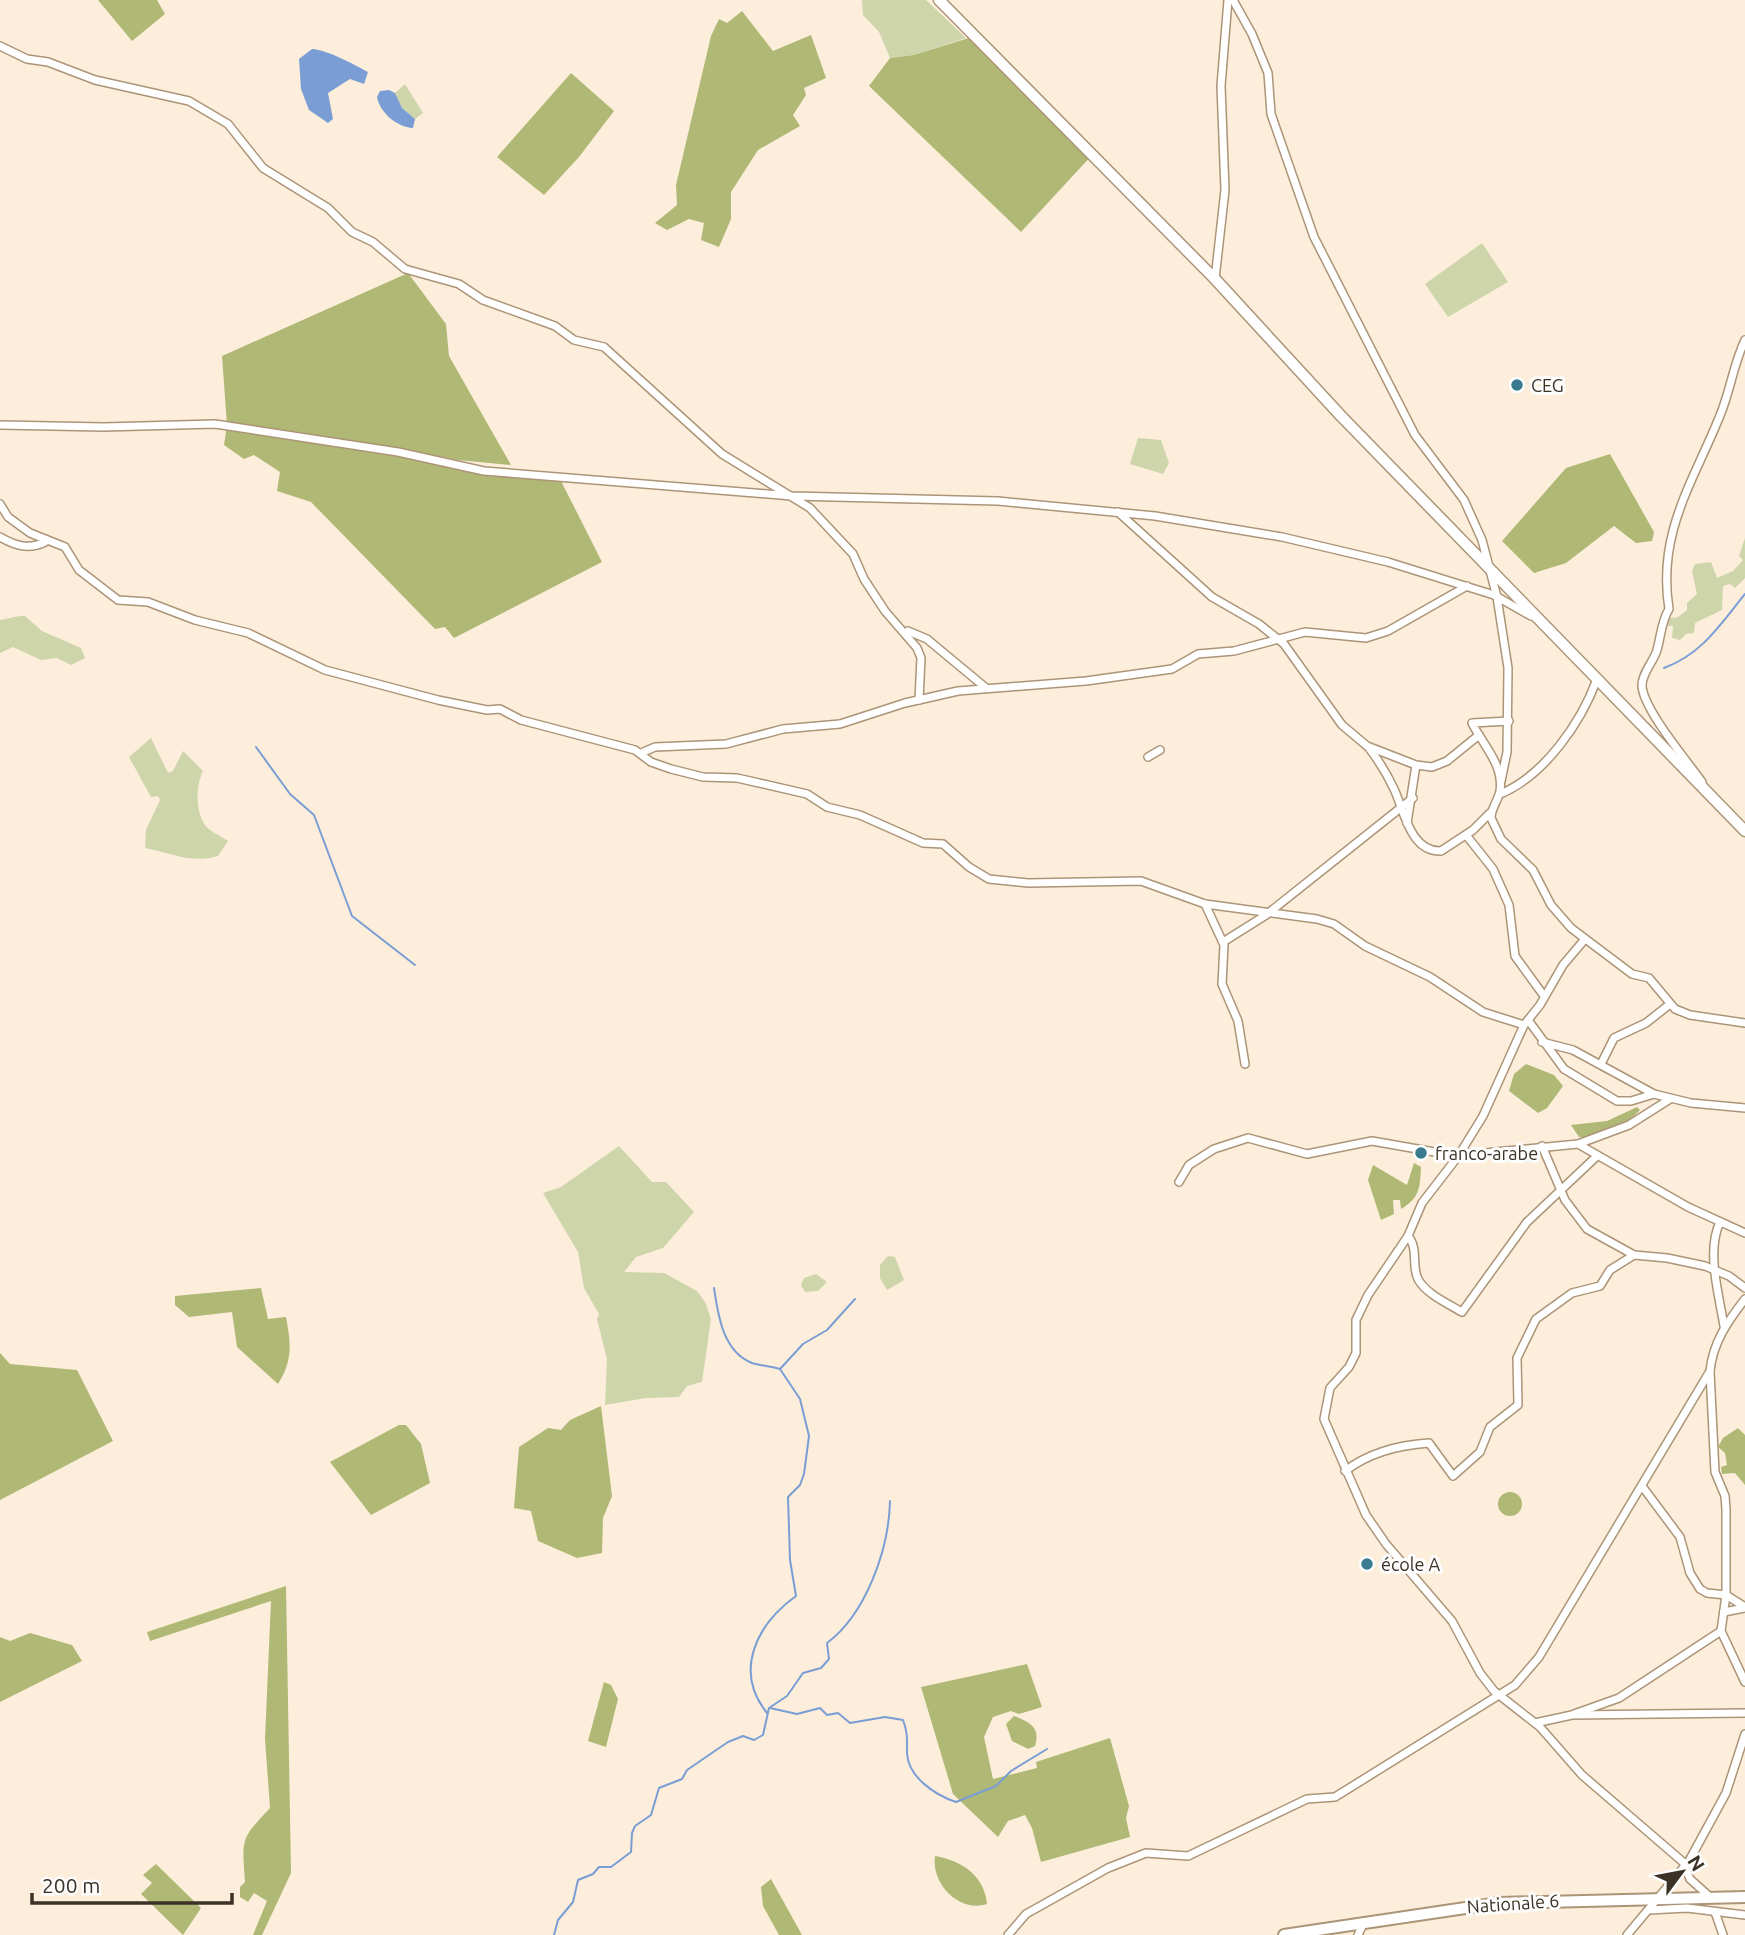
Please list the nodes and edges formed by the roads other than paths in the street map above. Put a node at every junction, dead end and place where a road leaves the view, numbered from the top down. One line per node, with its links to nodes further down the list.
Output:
1 (939, 0): 5 (main road)
2 (1228, 0): 5 (street)
3 (1233, 0): 13 (street)
4 (0, 46): 8 (street)
5 (1215, 279): 13 (main road)
6 (1745, 340): 31 (street)
7 (0, 425): 8 (street)
8 (792, 496): 10 (street); 17 (street)
9 (0, 504): 12 (street)
10 (1118, 512): 14 (street); 18 (street)
11 (0, 537): 12 (street)
12 (46, 541): 26 (street)
13 (1490, 567): 15 (street); 16 (main road)
14 (1467, 586): 15 (street); 18 (street)
15 (1497, 597): 16 (street); 22 (street)
16 (1548, 627): 19 (main road)
17 (903, 629): 20 (street); 21 (street)
18 (1278, 638): 20 (street); 24 (street)
19 (1597, 679): 30 (street); 31 (main road)
20 (986, 688): 21 (street)
21 (919, 700): 26 (street)
22 (1509, 722): 23 (street); 29 (street)
23 (1479, 735): 28 (street); 29 (street)
24 (1367, 746): 28 (street); 33 (street)
25 (1160, 750): 27 (street)
26 (641, 753): 39 (street)
27 (1148, 757)
28 (1416, 765): 32 (street)
29 (1501, 781): 30 (street)
30 (1500, 794): 34 (street)
31 (1712, 797): 37 (main road)
32 (1413, 798): 33 (street); 36 (street)
33 (1401, 807): 35 (street); 36 (street)
34 (1491, 813): 38 (street); 41 (street)
35 (1389, 816): 36 (street); 40 (street)
36 (1406, 821): 38 (street)
37 (1745, 831)
38 (1466, 835): 43 (street)
39 (1205, 904): 40 (street); 42 (street)
40 (1266, 915): 42 (street); 45 (street)
41 (1585, 939): 43 (street); 44 (street)
42 (1223, 942): 49 (street)
43 (1544, 996): 45 (street)
44 (1670, 1004): 46 (street); 48 (street)
45 (1526, 1023): 47 (street); 55 (street)
46 (1745, 1023)
47 (1542, 1042): 48 (street); 50 (street)
48 (1601, 1064): 50 (street)
49 (1245, 1065)
50 (1654, 1094): 51 (street)
51 (1671, 1099): 52 (street); 53 (street)
52 (1745, 1108)
53 (1578, 1144): 54 (street); 56 (street)
54 (1542, 1146): 55 (street); 58 (street)
55 (1459, 1155): 57 (street); 61 (street)
56 (1597, 1156): 58 (street); 59 (street)
57 (1179, 1182)
58 (1561, 1190): 61 (street); 62 (street)
59 (1720, 1222): 60 (street); 63 (street)
60 (1745, 1233)
61 (1408, 1236): 68 (street)
62 (1634, 1255): 63 (street); 68 (street)
63 (1716, 1271): 64 (street); 66 (street)
64 (1745, 1288)
65 (1745, 1299): 66 (street)
66 (1724, 1326): 67 (street)
67 (1710, 1371): 69 (street); 70 (street)
68 (1345, 1471): 75 (street)
69 (1643, 1486): 70 (street); 75 (street)
70 (1726, 1595): 71 (street); 72 (street)
71 (1745, 1608): 72 (street)
72 (1724, 1612): 73 (street)
73 (1721, 1631): 74 (street); 77 (street)
74 (1745, 1682)
75 (1502, 1694): 78 (street); 88 (street)
76 (1745, 1713): 77 (street)
77 (1572, 1715): 78 (street)
78 (1535, 1723): 80 (street)
79 (1744, 1738): 80 (street)
80 (1685, 1865): 81 (street); 82 (street)
81 (1710, 1896): 82 (main road, Nationale 6); 83 (main road, Nationale 6)
82 (1660, 1897): 84 (street); 87 (main road, Nationale 6)
83 (1745, 1897)
84 (1649, 1910): 85 (street); 91 (street)
85 (1714, 1912): 86 (street); 92 (street)
86 (1745, 1915)
87 (1364, 1922): 89 (main road, Nationale 6); 90 (street)
88 (1008, 1935)
89 (1283, 1935)
90 (1358, 1935)
91 (1627, 1935)
92 (1723, 1935)

